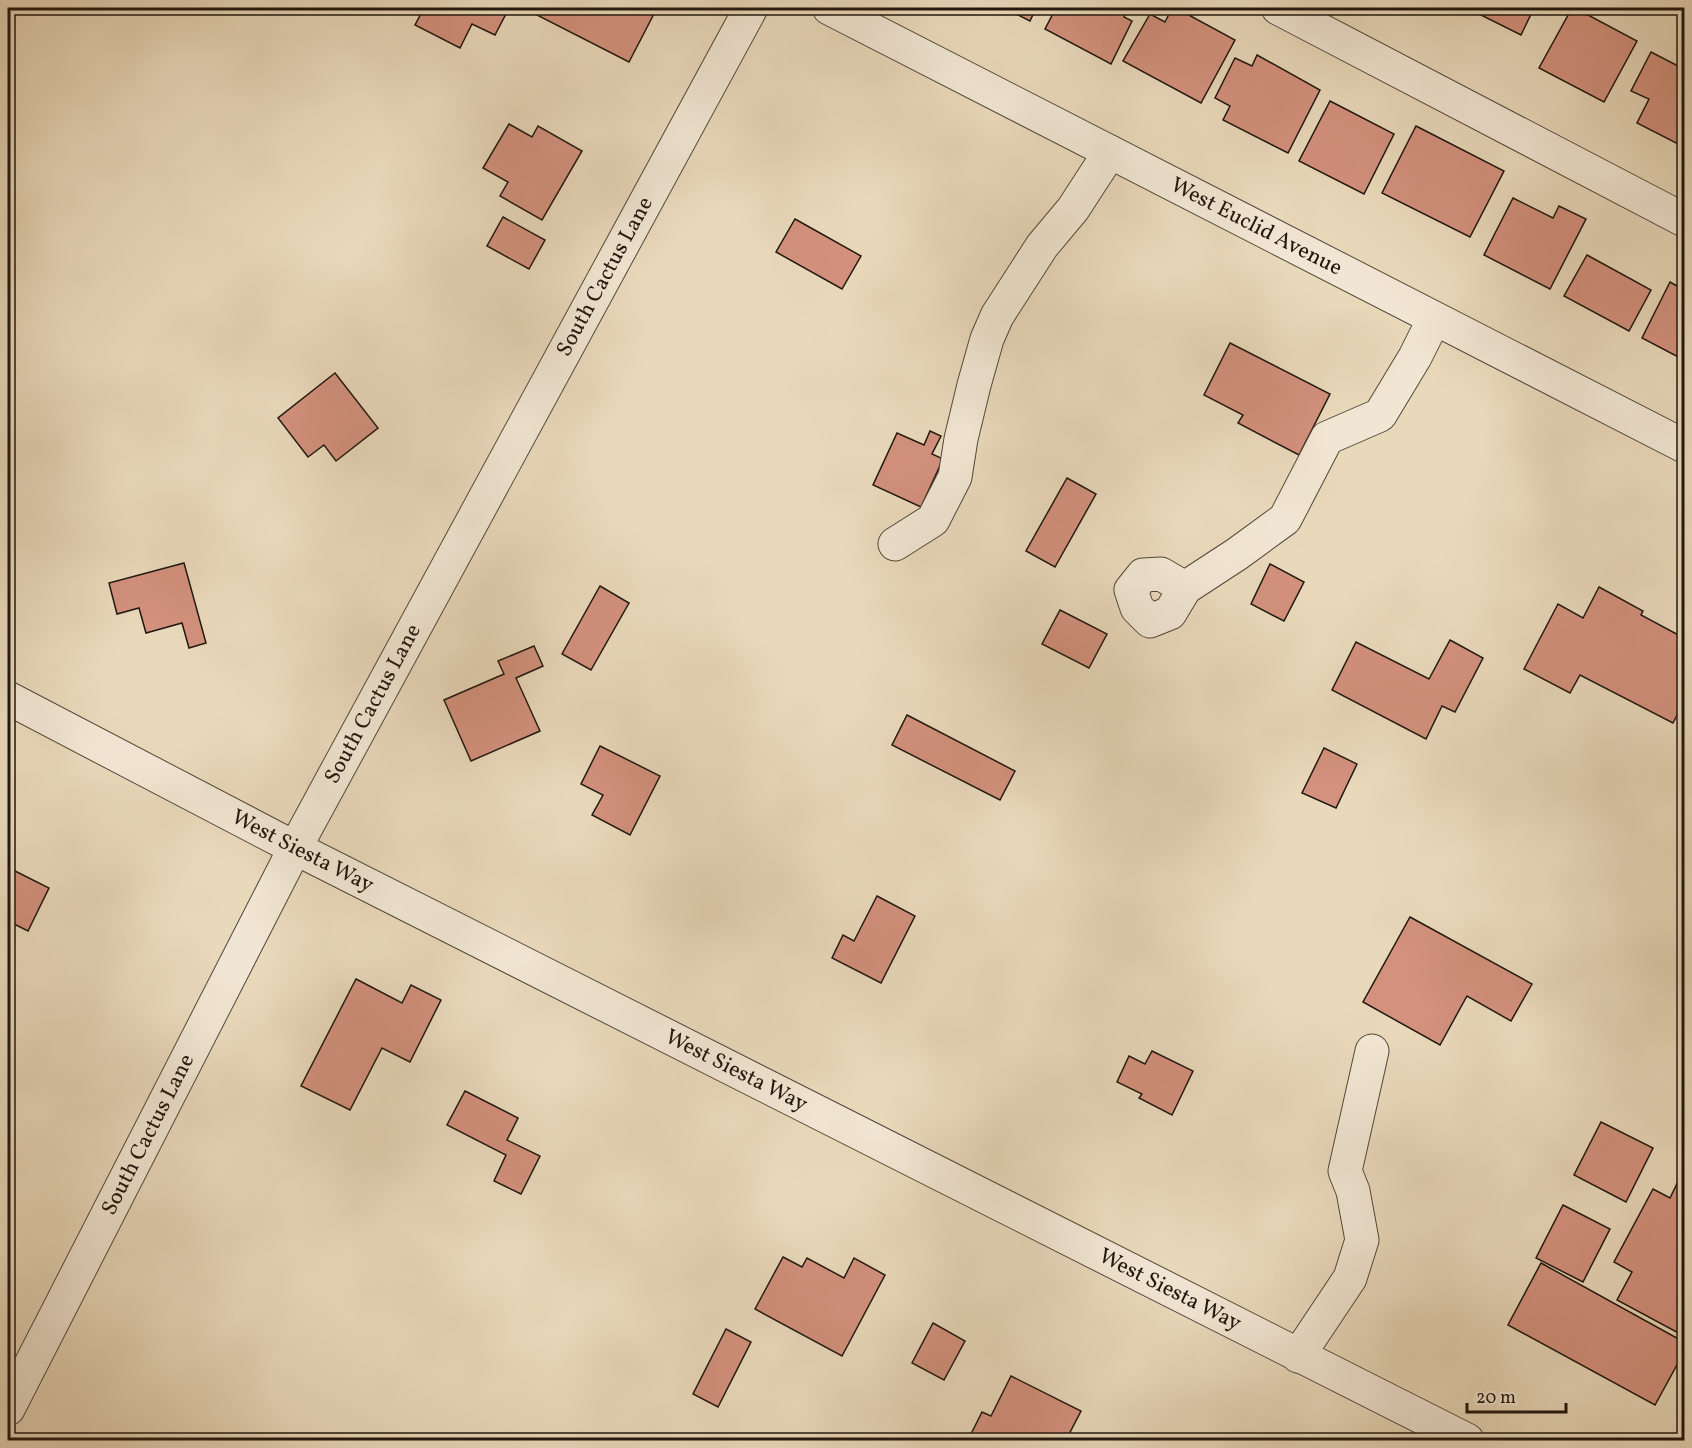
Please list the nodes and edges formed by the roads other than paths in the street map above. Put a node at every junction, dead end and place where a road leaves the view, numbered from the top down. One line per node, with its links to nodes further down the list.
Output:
1 (751, 8): 11 (street, South Cactus Lane)
2 (828, 8): 4 (street, West Euclid Avenue)
3 (1278, 8): 5 (street)
4 (1110, 152): 6 (street, West Euclid Avenue); 8 (street)
5 (1684, 220)
6 (1434, 319): 7 (street, West Euclid Avenue); 9 (street)
7 (1684, 446)
8 (895, 543)
9 (1185, 588)
10 (8, 698): 11 (street, West Siesta Way)
11 (295, 848): 13 (street, West Siesta Way); 14 (street, South Cactus Lane)
12 (1372, 1051): 13 (street)
13 (1299, 1356): 15 (street, West Siesta Way)
14 (8, 1409)
15 (1467, 1440)

